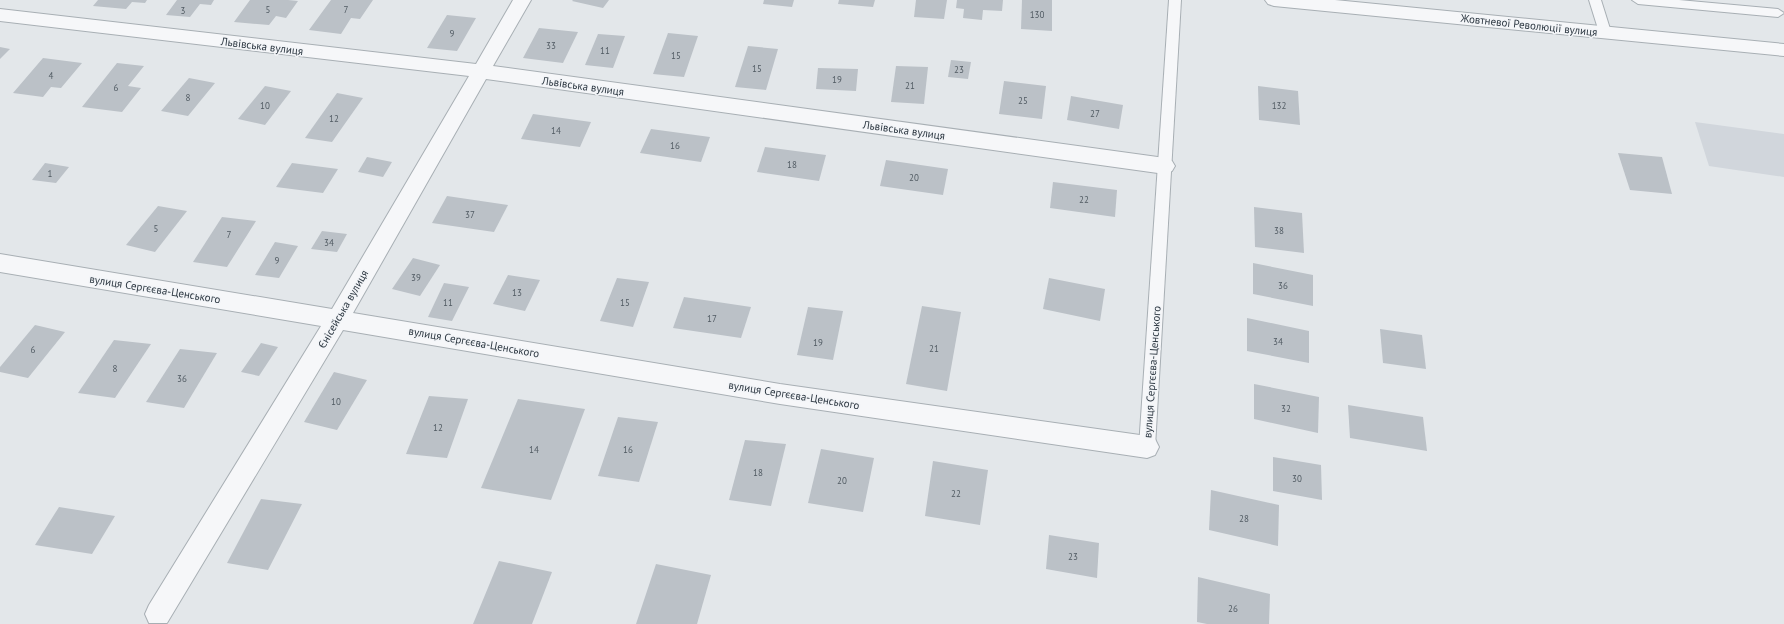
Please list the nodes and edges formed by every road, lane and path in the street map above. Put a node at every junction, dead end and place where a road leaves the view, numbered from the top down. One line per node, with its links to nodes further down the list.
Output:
1 (522, 0): 10 (street, Єнісейська вулиця)
2 (1175, 0): 11 (lane, вулиця Сергєєва-Ценського)
3 (1274, 0): 8 (street, Жовтневої Революції вулиця)
4 (1595, 0): 8 (lane)
5 (1638, 0): 6 (lane)
6 (1778, 13)
7 (0, 15): 10 (street, Львівська вулиця)
8 (1605, 32): 9 (street, Жовтневої Революції вулиця)
9 (1784, 50)
10 (480, 71): 11 (street, Львівська вулиця); 13 (street, Єнісейська вулиця)
11 (1165, 166): 14 (lane, вулиця Сергєєва-Ценського)
12 (0, 263): 13 (street, вулиця Сергєєва-Ценського)
13 (338, 319): 14 (street, вулиця Сергєєва-Ценського); 15 (street, Єнісейська вулиця)
14 (1147, 447)
15 (158, 614)

